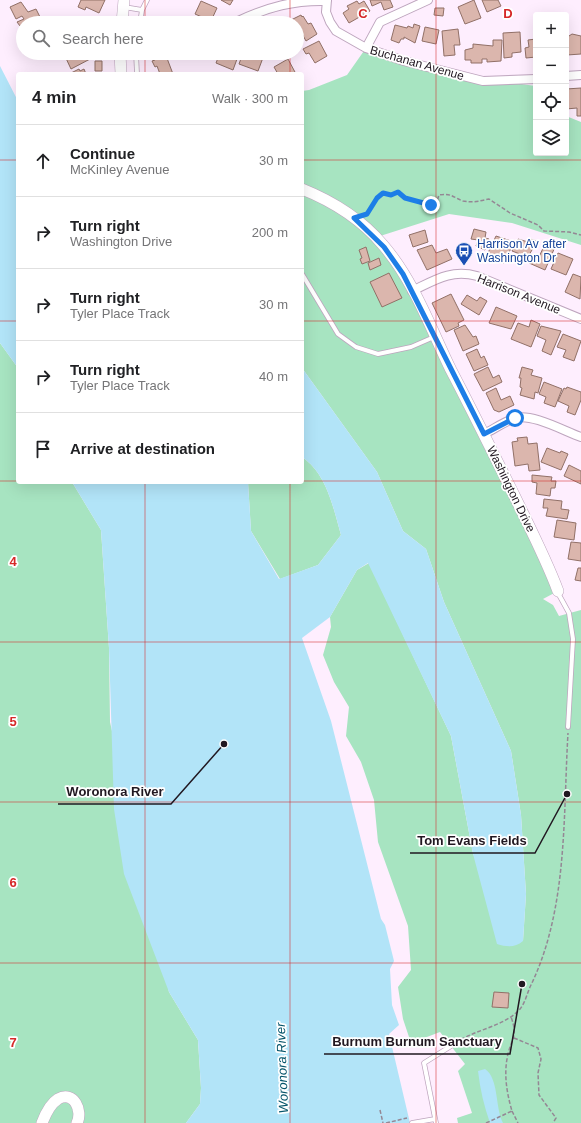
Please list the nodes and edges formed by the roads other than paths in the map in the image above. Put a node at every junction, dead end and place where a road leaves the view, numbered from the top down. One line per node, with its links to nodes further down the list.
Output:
1 (147, 0): 5 (lane)
2 (327, 0): 8 (street); 9 (street, Buchanan Avenue)
3 (428, 0): 9 (street)
4 (124, 3): 5 (lane); 6 (street)
5 (142, 10): 7 (lane)
6 (123, 16)
7 (141, 16)
8 (249, 16)
9 (366, 48): 16 (street, Buchanan Avenue)
10 (120, 60): 12 (street)
11 (136, 60): 13 (lane)
12 (121, 72)
13 (137, 72)
14 (581, 75): 15 (street)
15 (569, 76)
16 (533, 79)
17 (304, 190): 19 (street, Washington Drive)
18 (304, 277): 21 (lane)
19 (412, 291): 20 (street, Harrison Avenue); 21 (street, Washington Drive)
20 (581, 319)
21 (435, 337): 22 (street, Washington Drive)
22 (484, 434): 23 (street); 24 (street, Washington Drive)
23 (581, 438)
24 (558, 591): 25 (lane)
25 (568, 727)
26 (451, 1046): 27 (lane)
27 (435, 1121): 30 (lane)
28 (42, 1123): 29 (street)
29 (77, 1123)
30 (412, 1123)

